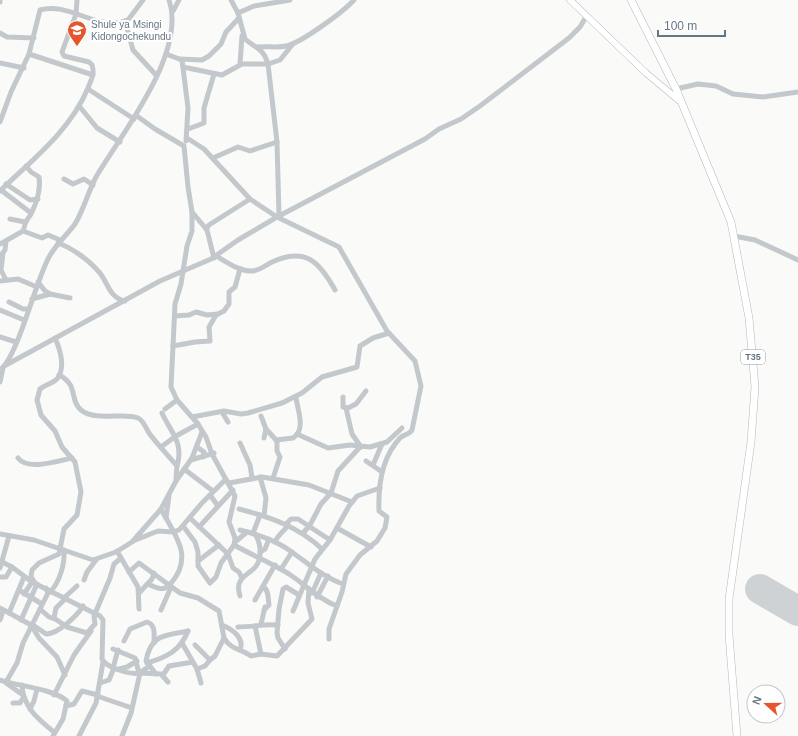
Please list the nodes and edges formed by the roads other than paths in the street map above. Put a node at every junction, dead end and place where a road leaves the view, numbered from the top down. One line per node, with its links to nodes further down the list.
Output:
1 (77, 0): 11 (street)
2 (143, 0): 14 (street)
3 (169, 0): 10 (street)
4 (179, 0): 10 (street)
5 (231, 0): 13 (street)
6 (290, 0): 13 (street)
7 (354, 0): 18 (street)
8 (570, 0): 12 (main road)
9 (631, 0): 32 (highway, T35)
10 (173, 11): 21 (street)
11 (76, 14): 14 (street); 17 (street); 29 (street)
12 (586, 15): 34 (main road); 53 (street)
13 (238, 16): 15 (street); 22 (street)
14 (125, 21): 30 (street)
15 (242, 31): 19 (street); 24 (street)
16 (0, 33): 17 (street)
17 (34, 38): 20 (street)
18 (292, 45): 19 (street); 25 (street)
19 (258, 47): 25 (street)
20 (29, 54): 27 (street); 29 (street)
21 (166, 54): 22 (street); 30 (street)
22 (180, 59): 26 (street)
23 (0, 63): 27 (street)
24 (240, 64): 25 (street); 28 (street)
25 (268, 64): 41 (street)
26 (183, 67): 28 (street); 38 (street)
27 (24, 68): 37 (street)
28 (214, 74): 38 (street)
29 (94, 75): 31 (street)
30 (156, 75): 36 (street)
31 (88, 89): 35 (street); 36 (street)
32 (676, 89): 33 (street); 34 (highway, T35)
33 (798, 92)
34 (682, 103): 56 (highway, T35)
35 (80, 107): 40 (street); 44 (street)
36 (136, 118): 40 (street); 42 (street)
37 (0, 122)
38 (188, 129): 39 (street)
39 (187, 138): 42 (street); 43 (street)
40 (120, 142): 47 (street)
41 (277, 142): 43 (street); 53 (street)
42 (184, 146): 51 (street)
43 (213, 158): 50 (street)
44 (26, 166): 46 (street); 49 (street)
45 (64, 179): 47 (street)
46 (6, 184): 48 (street); 49 (street)
47 (93, 185): 58 (street)
48 (0, 190): 52 (street)
49 (38, 199): 52 (street)
50 (250, 199): 53 (street); 55 (street)
51 (192, 212): 55 (street); 64 (street)
52 (31, 213): 54 (street)
53 (278, 216): 61 (street); 78 (street)
54 (10, 219)
55 (206, 229): 61 (street)
56 (734, 236): 62 (street); 261 (highway, T35)
57 (6, 241): 58 (street); 59 (street); 60 (street)
58 (59, 242): 66 (street); 71 (street)
59 (0, 244)
60 (1, 254): 65 (street)
61 (215, 257): 63 (street); 64 (street)
62 (798, 260)
63 (240, 269): 67 (street); 75 (street)
64 (183, 271): 71 (street); 76 (street)
65 (3, 280): 66 (street)
66 (37, 285): 68 (street); 70 (street)
67 (335, 290)
68 (50, 294): 69 (street); 70 (street)
69 (70, 298)
70 (32, 299): 73 (street)
71 (125, 301): 80 (street)
72 (9, 302): 73 (street)
73 (28, 309): 77 (street)
74 (0, 310): 77 (street)
75 (218, 314): 76 (street); 82 (street)
76 (175, 316): 82 (street)
77 (24, 320): 81 (street)
78 (389, 333): 92 (street); 121 (street)
79 (0, 337): 81 (street)
80 (56, 338): 83 (street); 85 (street)
81 (16, 342): 83 (street)
82 (173, 346): 90 (street)
83 (3, 368): 84 (street); 86 (street)
84 (0, 375)
85 (59, 375): 107 (street); 114 (street)
86 (0, 382)
87 (366, 391): 91 (street)
88 (343, 397): 91 (street)
89 (296, 398): 100 (street)
90 (177, 400): 94 (street); 101 (street)
91 (346, 408): 108 (street)
92 (223, 412): 94 (street); 95 (street)
93 (261, 416): 98 (street)
94 (192, 417): 96 (street)
95 (228, 422)
96 (198, 424): 99 (street); 101 (street)
97 (402, 428): 105 (street)
98 (266, 429): 102 (street); 103 (street)
99 (202, 432): 106 (street); 110 (street)
100 (297, 434): 103 (street); 108 (street)
101 (176, 436): 107 (street); 118 (street)
102 (264, 438)
103 (276, 440): 124 (street)
104 (240, 443): 123 (street)
105 (382, 444): 109 (street); 111 (street)
106 (199, 446): 112 (street); 115 (street)
107 (161, 447): 118 (street)
108 (361, 447): 109 (street); 131 (street)
109 (370, 447): 111 (street)
110 (213, 453): 112 (street); 126 (street)
111 (378, 454): 117 (street)
112 (203, 457): 115 (street)
113 (18, 458): 114 (street)
114 (72, 458): 159 (street)
115 (191, 460): 119 (street)
116 (366, 461): 117 (street)
117 (373, 465): 121 (street)
118 (177, 466): 120 (street)
119 (184, 469): 120 (street); 125 (street); 130 (street)
120 (177, 472): 125 (street)
121 (382, 472): 127 (street)
122 (260, 477): 123 (street); 124 (street); 136 (street)
123 (252, 478): 126 (street)
124 (273, 478): 131 (street)
125 (176, 481): 129 (street)
126 (227, 481): 128 (street); 130 (street)
127 (380, 488): 132 (street); 158 (street)
128 (233, 490): 133 (street); 156 (street)
129 (169, 493): 134 (street); 137 (street)
130 (212, 493): 133 (street); 138 (street)
131 (332, 493): 132 (street); 140 (street)
132 (352, 502): 143 (street)
133 (218, 506): 142 (street)
134 (160, 509): 137 (street); 155 (street)
135 (240, 509): 136 (street)
136 (262, 515): 139 (street); 150 (street)
137 (166, 518): 146 (street)
138 (190, 518): 141 (street); 142 (street)
139 (287, 524): 140 (street); 148 (street); 153 (street)
140 (310, 525): 148 (street); 154 (street)
141 (183, 526): 146 (street); 167 (street)
142 (199, 527): 157 (street)
143 (337, 528): 154 (street); 158 (street)
144 (240, 530): 147 (street)
145 (22, 531): 152 (street)
146 (173, 532): 155 (street); 188 (street)
147 (246, 532): 150 (street); 156 (street)
148 (303, 533): 160 (street)
149 (0, 534): 151 (street)
150 (256, 534): 153 (street); 164 (street)
151 (9, 536): 152 (street); 168 (street)
152 (26, 538): 159 (street)
153 (272, 540): 162 (street); 164 (street)
154 (330, 540): 160 (street)
155 (132, 542): 161 (street)
156 (235, 543): 163 (street); 164 (street)
157 (219, 545): 163 (street); 167 (street)
158 (370, 548): 185 (street)
159 (63, 549): 166 (street); 182 (street); 190 (street)
160 (322, 549): 170 (street)
161 (117, 551): 165 (street); 166 (street)
162 (292, 552): 170 (street); 173 (street)
163 (228, 554): 167 (street); 180 (street)
164 (260, 555): 169 (street); 180 (street)
165 (121, 558): 174 (street); 209 (street)
166 (96, 560): 181 (street)
167 (198, 561)
168 (1, 562): 171 (street); 172 (street)
169 (275, 565): 173 (street); 187 (street)
170 (312, 566): 176 (street); 184 (street)
171 (12, 567): 177 (street); 179 (street)
172 (0, 568)
173 (281, 569): 184 (street)
174 (129, 572): 175 (street); 192 (street)
175 (154, 573): 183 (street); 188 (street)
176 (321, 573): 178 (street); 191 (street)
177 (0, 576)
178 (328, 576): 185 (street); 197 (street)
179 (24, 577): 182 (street); 189 (street)
180 (242, 578): 195 (street)
181 (84, 580)
182 (34, 583): 190 (street); 193 (street); 198 (street)
183 (148, 584): 188 (street); 192 (street)
184 (304, 584): 191 (street); 194 (street)
185 (343, 584): 202 (street)
186 (77, 586): 196 (street)
187 (263, 586): 199 (street); 206 (street)
188 (170, 587): 205 (street); 214 (street)
189 (19, 590): 193 (street); 207 (street)
190 (48, 591): 196 (street); 203 (street)
191 (310, 591): 197 (street); 230 (street)
192 (139, 593): 204 (street)
193 (24, 594): 198 (street)
194 (299, 595): 208 (street); 215 (street)
195 (240, 596)
196 (65, 597): 201 (street); 210 (street)
197 (317, 597): 202 (street)
198 (31, 598): 203 (street); 212 (street)
199 (255, 600)
200 (266, 604): 206 (street)
201 (83, 606): 209 (street); 217 (street)
202 (337, 606): 225 (street)
203 (41, 607): 210 (street); 216 (street)
204 (139, 609)
205 (161, 610)
206 (264, 610): 213 (street)
207 (3, 611): 211 (street); 212 (street)
208 (293, 611)
209 (95, 613): 220 (street); 235 (street)
210 (55, 619): 217 (street)
211 (0, 620)
212 (21, 620): 216 (street)
213 (261, 624): 215 (street); 218 (street)
214 (222, 625): 222 (street); 224 (street)
215 (278, 625): 230 (street)
216 (32, 626): 217 (street); 241 (street); 244 (street)
217 (64, 626): 220 (street)
218 (255, 626): 219 (street); 232 (street)
219 (238, 627)
220 (91, 630): 241 (street)
221 (154, 631): 223 (street); 226 (street); 227 (street)
222 (232, 631): 224 (street); 231 (street)
223 (162, 636): 227 (street); 228 (street)
224 (224, 638): 231 (street); 233 (street)
225 (329, 639)
226 (124, 641)
227 (154, 642): 237 (street)
228 (182, 643): 236 (street); 237 (street)
229 (195, 645): 233 (street)
230 (285, 649): 232 (street)
231 (240, 650): 232 (street)
232 (261, 654)
233 (210, 660): 239 (street)
234 (137, 661): 238 (street); 238 (street); 240 (street)
235 (103, 662): 238 (street); 246 (street)
236 (193, 662): 239 (street); 243 (street)
237 (148, 665): 240 (street); 242 (street)
238 (115, 668): 240 (street); 246 (street)
239 (196, 669): 247 (street)
240 (140, 673): 242 (street); 257 (street)
241 (65, 674): 250 (street)
242 (156, 674): 243 (street)
243 (163, 675): 245 (street)
244 (3, 681): 248 (street); 252 (street)
245 (168, 682)
246 (100, 683): 251 (street)
247 (201, 683)
248 (22, 685): 249 (street); 252 (street)
249 (37, 689): 250 (street); 256 (street)
250 (54, 695): 255 (street)
251 (98, 695): 255 (street); 257 (street); 259 (street)
252 (23, 697): 254 (street); 256 (street)
253 (13, 703): 254 (street)
254 (20, 703): 256 (street)
255 (66, 706): 258 (street)
256 (29, 707): 258 (street)
257 (132, 708): 260 (street)
258 (54, 734)
259 (78, 736)
260 (122, 736)
261 (737, 736)

